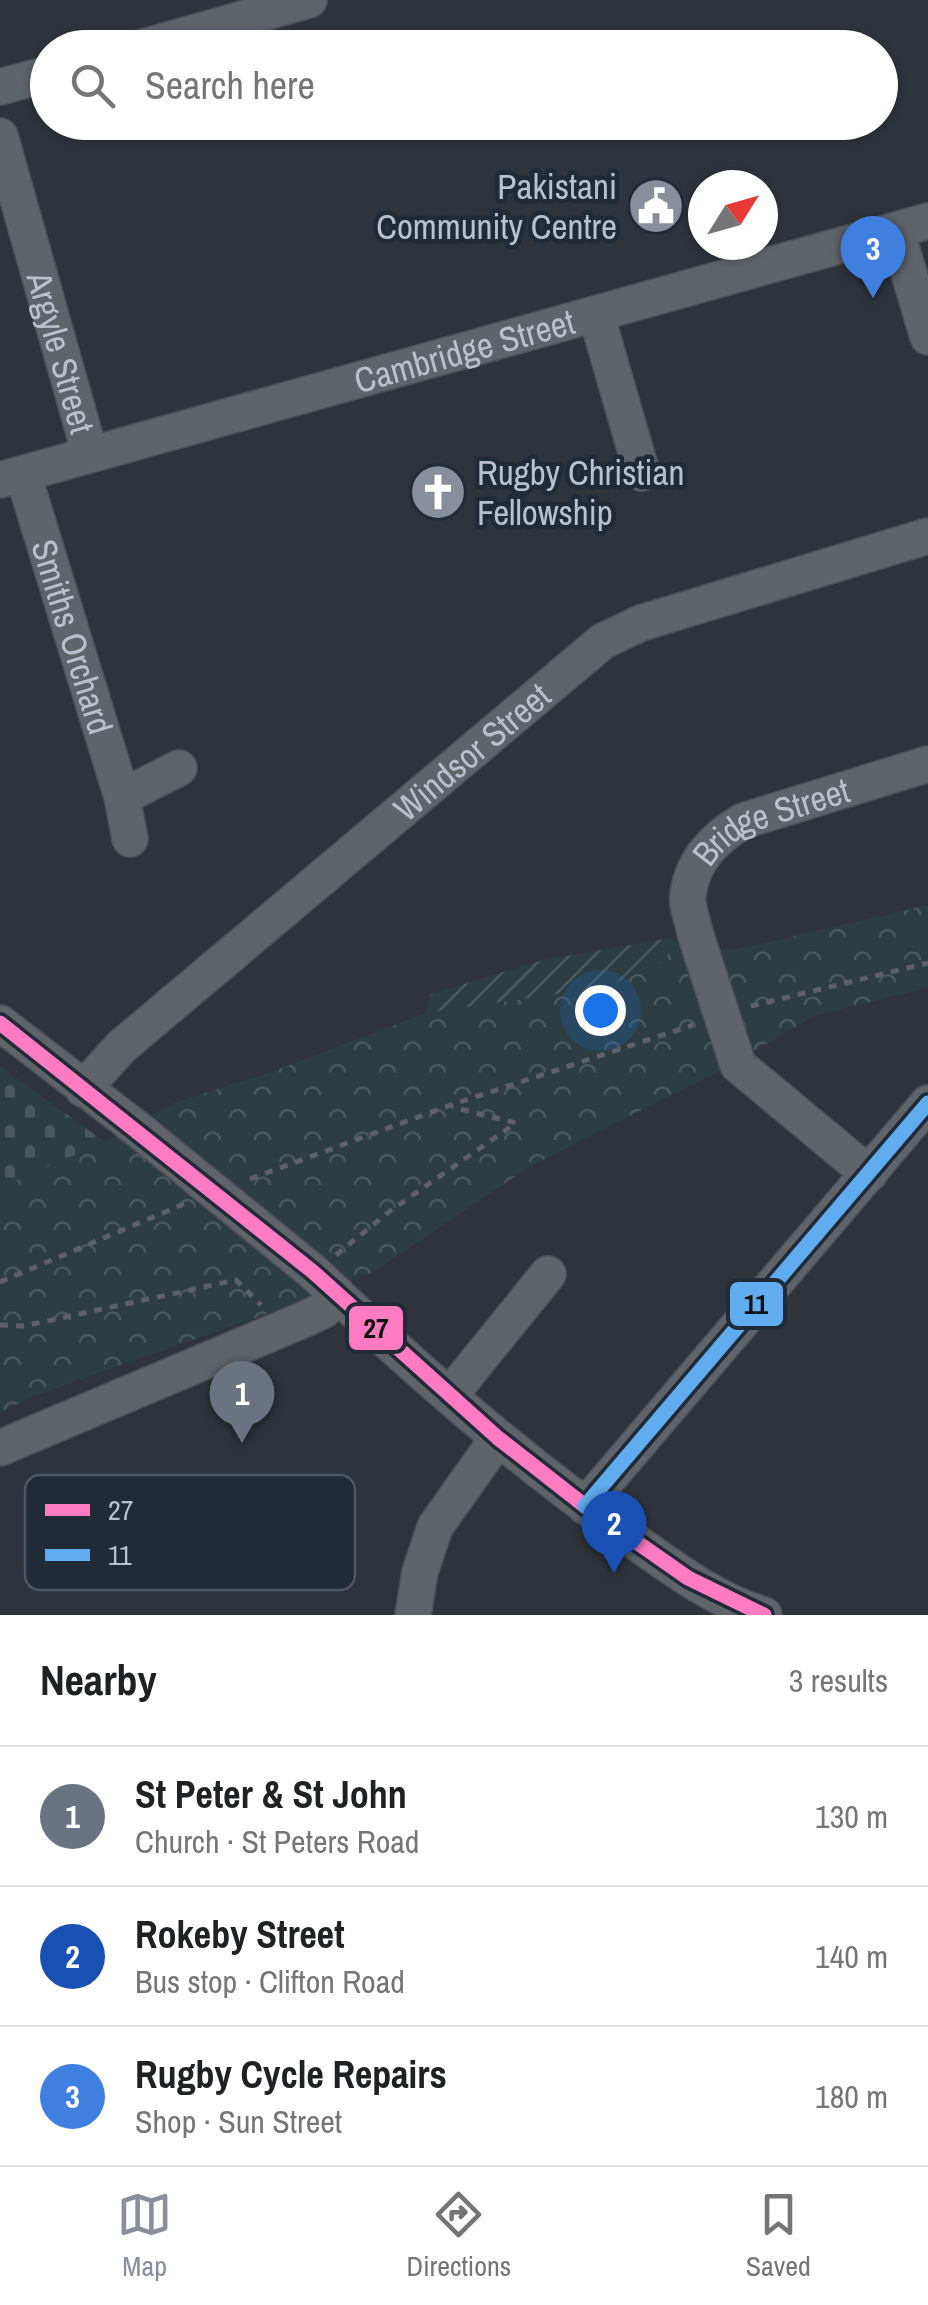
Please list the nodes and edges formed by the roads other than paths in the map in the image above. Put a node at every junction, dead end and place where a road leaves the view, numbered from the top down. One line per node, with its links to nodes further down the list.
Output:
1 (309, 0): 2 (street)
2 (203, 30)
3 (30, 79): 4 (street)
4 (0, 87)
5 (0, 136): 9 (street, Argyle Street)
6 (912, 226): 7 (street, Cambridge Street); 8 (street)
7 (596, 314): 9 (street, Cambridge Street); 10 (street)
8 (928, 338)
9 (90, 454): 11 (street, Cambridge Street)
10 (642, 473)
11 (12, 477): 15 (street, Smiths Orchard)
12 (928, 536): 18 (street, Windsor Street)
13 (928, 764): 20 (street, Bridge Street, bridge)
14 (179, 768): 15 (street)
15 (122, 797): 16 (street, Smiths Orchard)
16 (130, 838)
17 (0, 1022): 18 (street)
18 (83, 1089): 22 (street, bridge)
19 (928, 1102): 20 (street)
20 (869, 1174): 26 (street)
21 (548, 1274): 23 (street)
22 (325, 1282): 23 (street); 25 (street)
23 (450, 1395): 24 (street)
24 (498, 1438): 26 (street); 27 (street)
25 (0, 1448)
26 (585, 1506): 28 (street)
27 (413, 1615)
28 (764, 1615)

